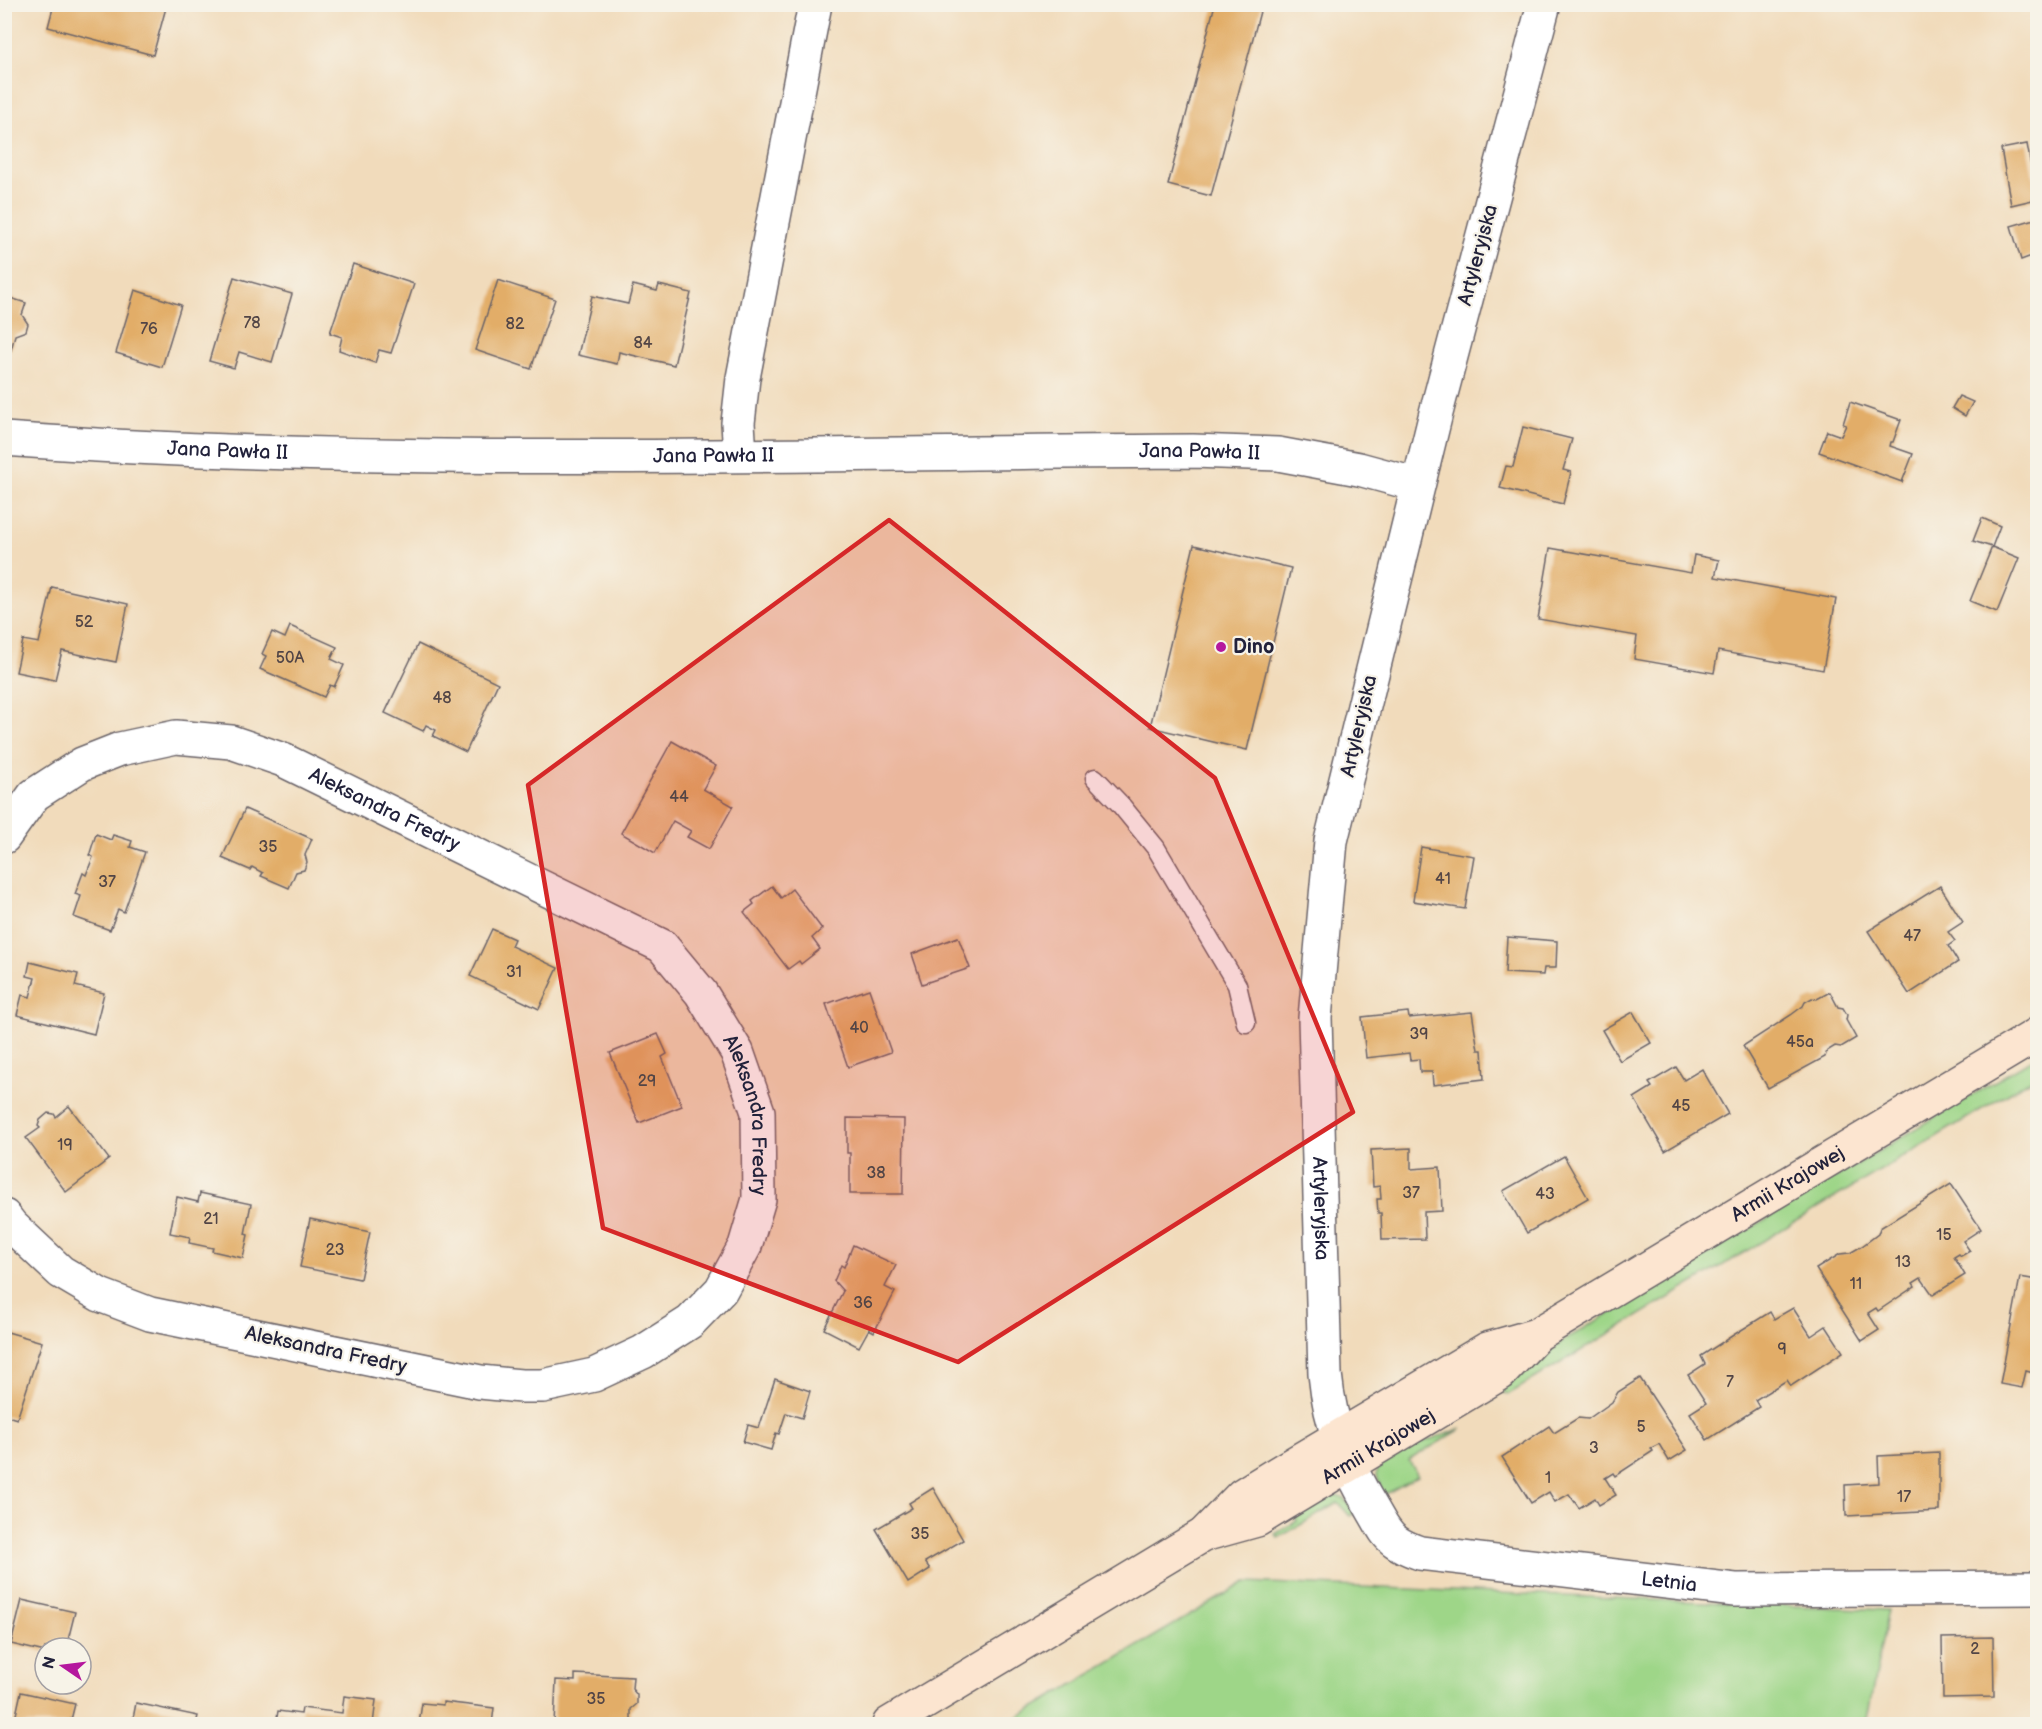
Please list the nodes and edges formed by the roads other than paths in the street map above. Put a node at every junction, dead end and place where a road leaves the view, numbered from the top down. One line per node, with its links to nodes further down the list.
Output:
1 (815, 4): 4 (street)
2 (1536, 6): 5 (street, Artyleryjska)
3 (4, 439): 4 (street, Jana Pawła II)
4 (740, 455): 5 (street, Jana Pawła II)
5 (1418, 485): 11 (street, Artyleryjska)
6 (1095, 778): 8 (lane)
7 (4, 837): 10 (street, Aleksandra Fredry)
8 (1246, 1023)
9 (2037, 1034): 11 (street, Armii Krajowej)
10 (4, 1216)
11 (1343, 1450): 12 (street, Letnia); 13 (street, Armii Krajowej)
12 (2037, 1588)
13 (889, 1725)

